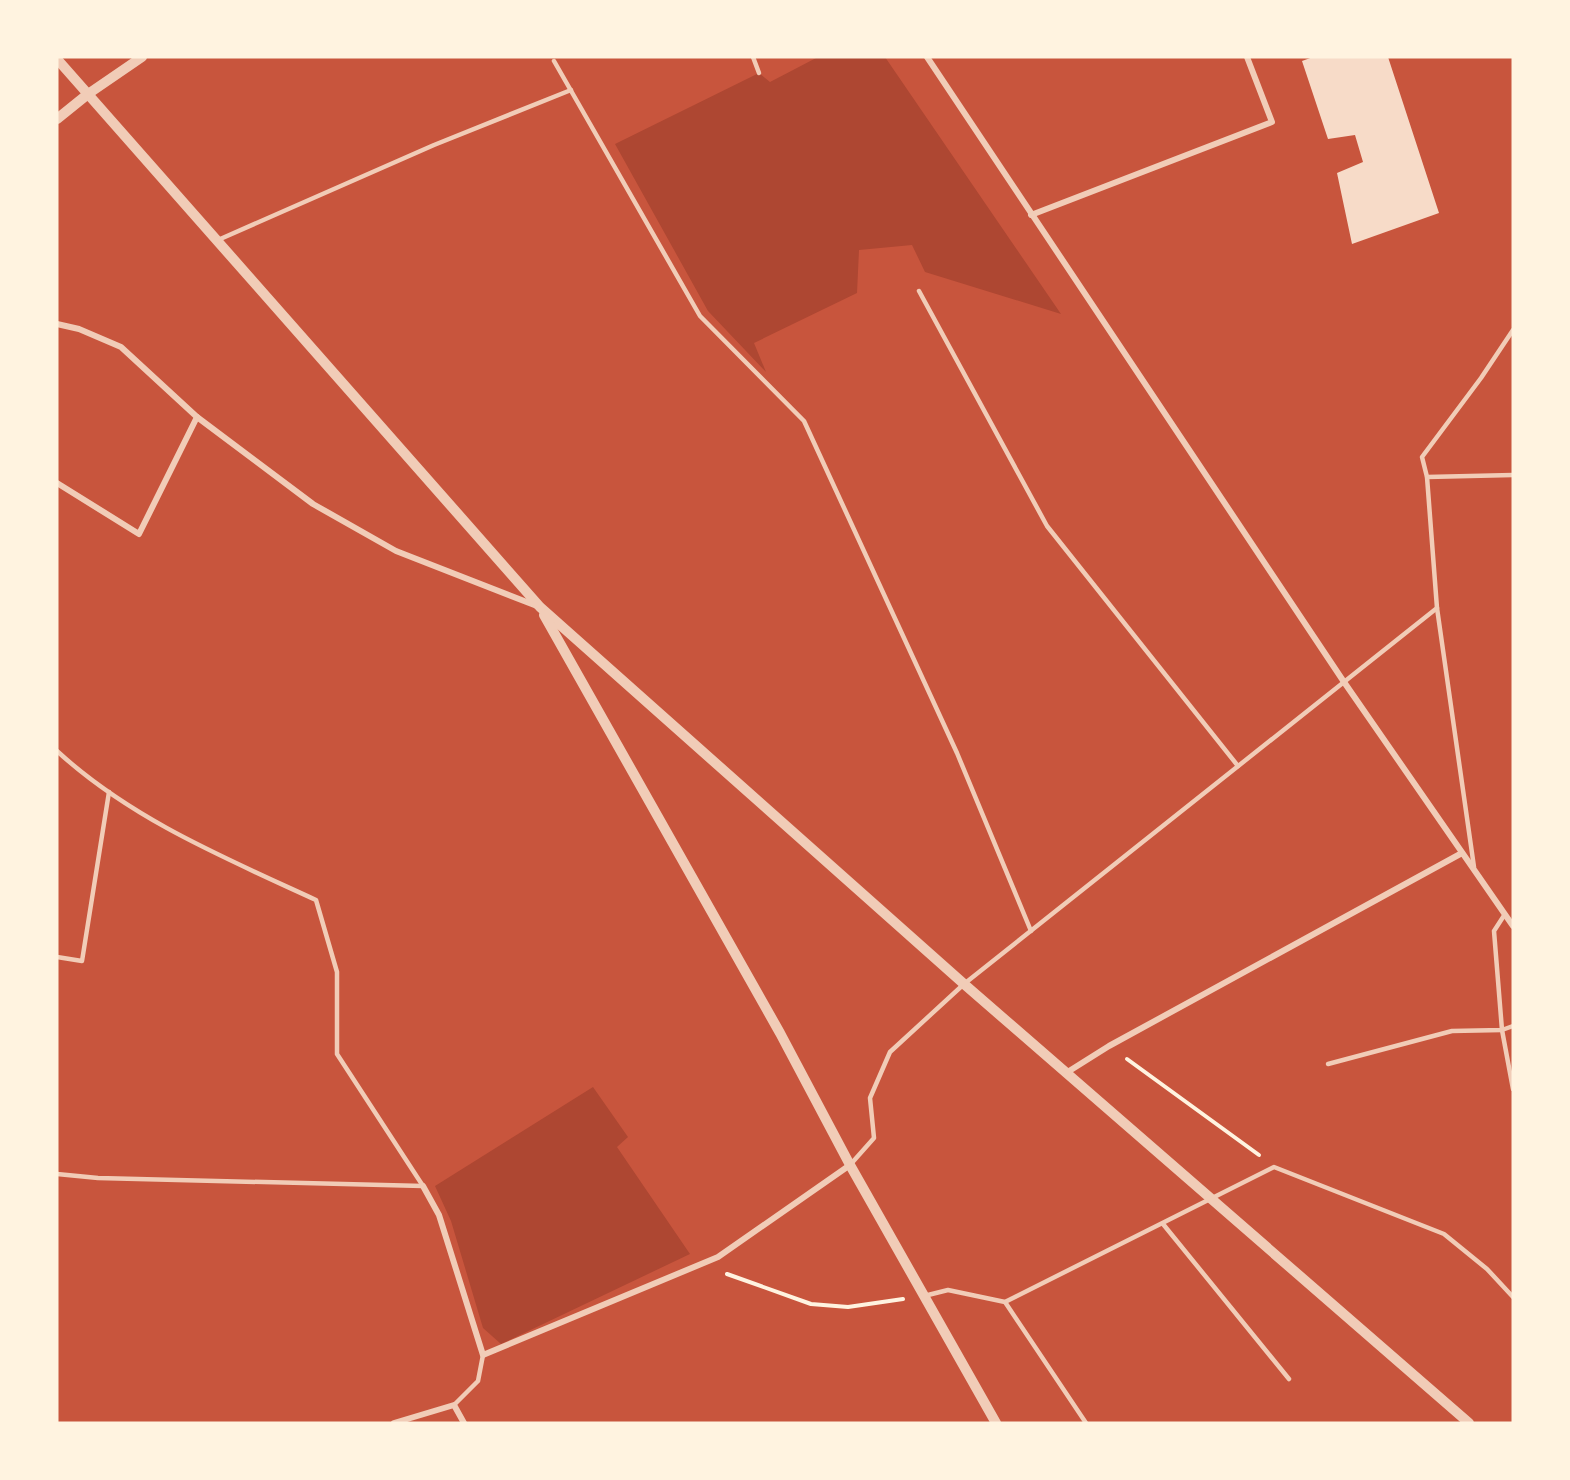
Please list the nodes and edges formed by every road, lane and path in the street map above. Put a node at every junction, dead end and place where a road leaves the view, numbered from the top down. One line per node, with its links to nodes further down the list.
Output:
1 (142, 57): 9 (street)
2 (753, 57): 7 (lane)
3 (927, 57): 11 (street)
4 (1247, 57): 11 (street)
5 (57, 59): 9 (street)
6 (554, 61): 8 (lane)
7 (759, 73)
8 (571, 90): 12 (lane); 30 (lane)
9 (88, 94): 10 (street); 12 (street)
10 (57, 119)
11 (1031, 215): 22 (street)
12 (216, 241): 20 (street)
13 (919, 291): 24 (lane)
14 (57, 324): 16 (street)
15 (1513, 330): 18 (lane)
16 (197, 417): 19 (street); 20 (street)
17 (1513, 475): 18 (lane)
18 (1427, 477): 21 (lane)
19 (57, 483)
20 (540, 607): 32 (street); 39 (street)
21 (1437, 608): 22 (lane); 27 (lane)
22 (1344, 682): 24 (lane); 26 (street)
23 (57, 751): 25 (lane)
24 (1238, 766): 30 (lane)
25 (109, 792): 31 (lane); 42 (lane)
26 (1462, 853): 27 (street); 35 (street)
27 (1474, 870): 28 (street)
28 (1505, 914): 29 (street); 34 (lane)
29 (1513, 926)
30 (1031, 931): 32 (lane)
31 (57, 957)
32 (964, 984): 37 (street); 39 (lane)
33 (1513, 1026): 34 (lane)
34 (1502, 1030): 36 (lane); 38 (lane)
35 (1109, 1046): 37 (street); 40 (path)
36 (1328, 1064)
37 (1066, 1073): 43 (street)
38 (1513, 1089)
39 (850, 1165): 45 (street); 46 (street)
40 (1274, 1167): 43 (lane); 47 (lane)
41 (57, 1174): 42 (lane)
42 (423, 1186): 49 (street)
43 (1211, 1197): 44 (lane); 56 (street)
44 (1163, 1224): 48 (lane); 50 (lane)
45 (701, 1265): 46 (path); 49 (street)
46 (924, 1296): 48 (lane); 54 (street)
47 (1513, 1297)
48 (1005, 1302): 55 (lane)
49 (483, 1355): 51 (lane)
50 (1289, 1379)
51 (454, 1405): 52 (street); 53 (street)
52 (393, 1423)
53 (464, 1423)
54 (996, 1423)
55 (1086, 1423)
56 (1469, 1423)

